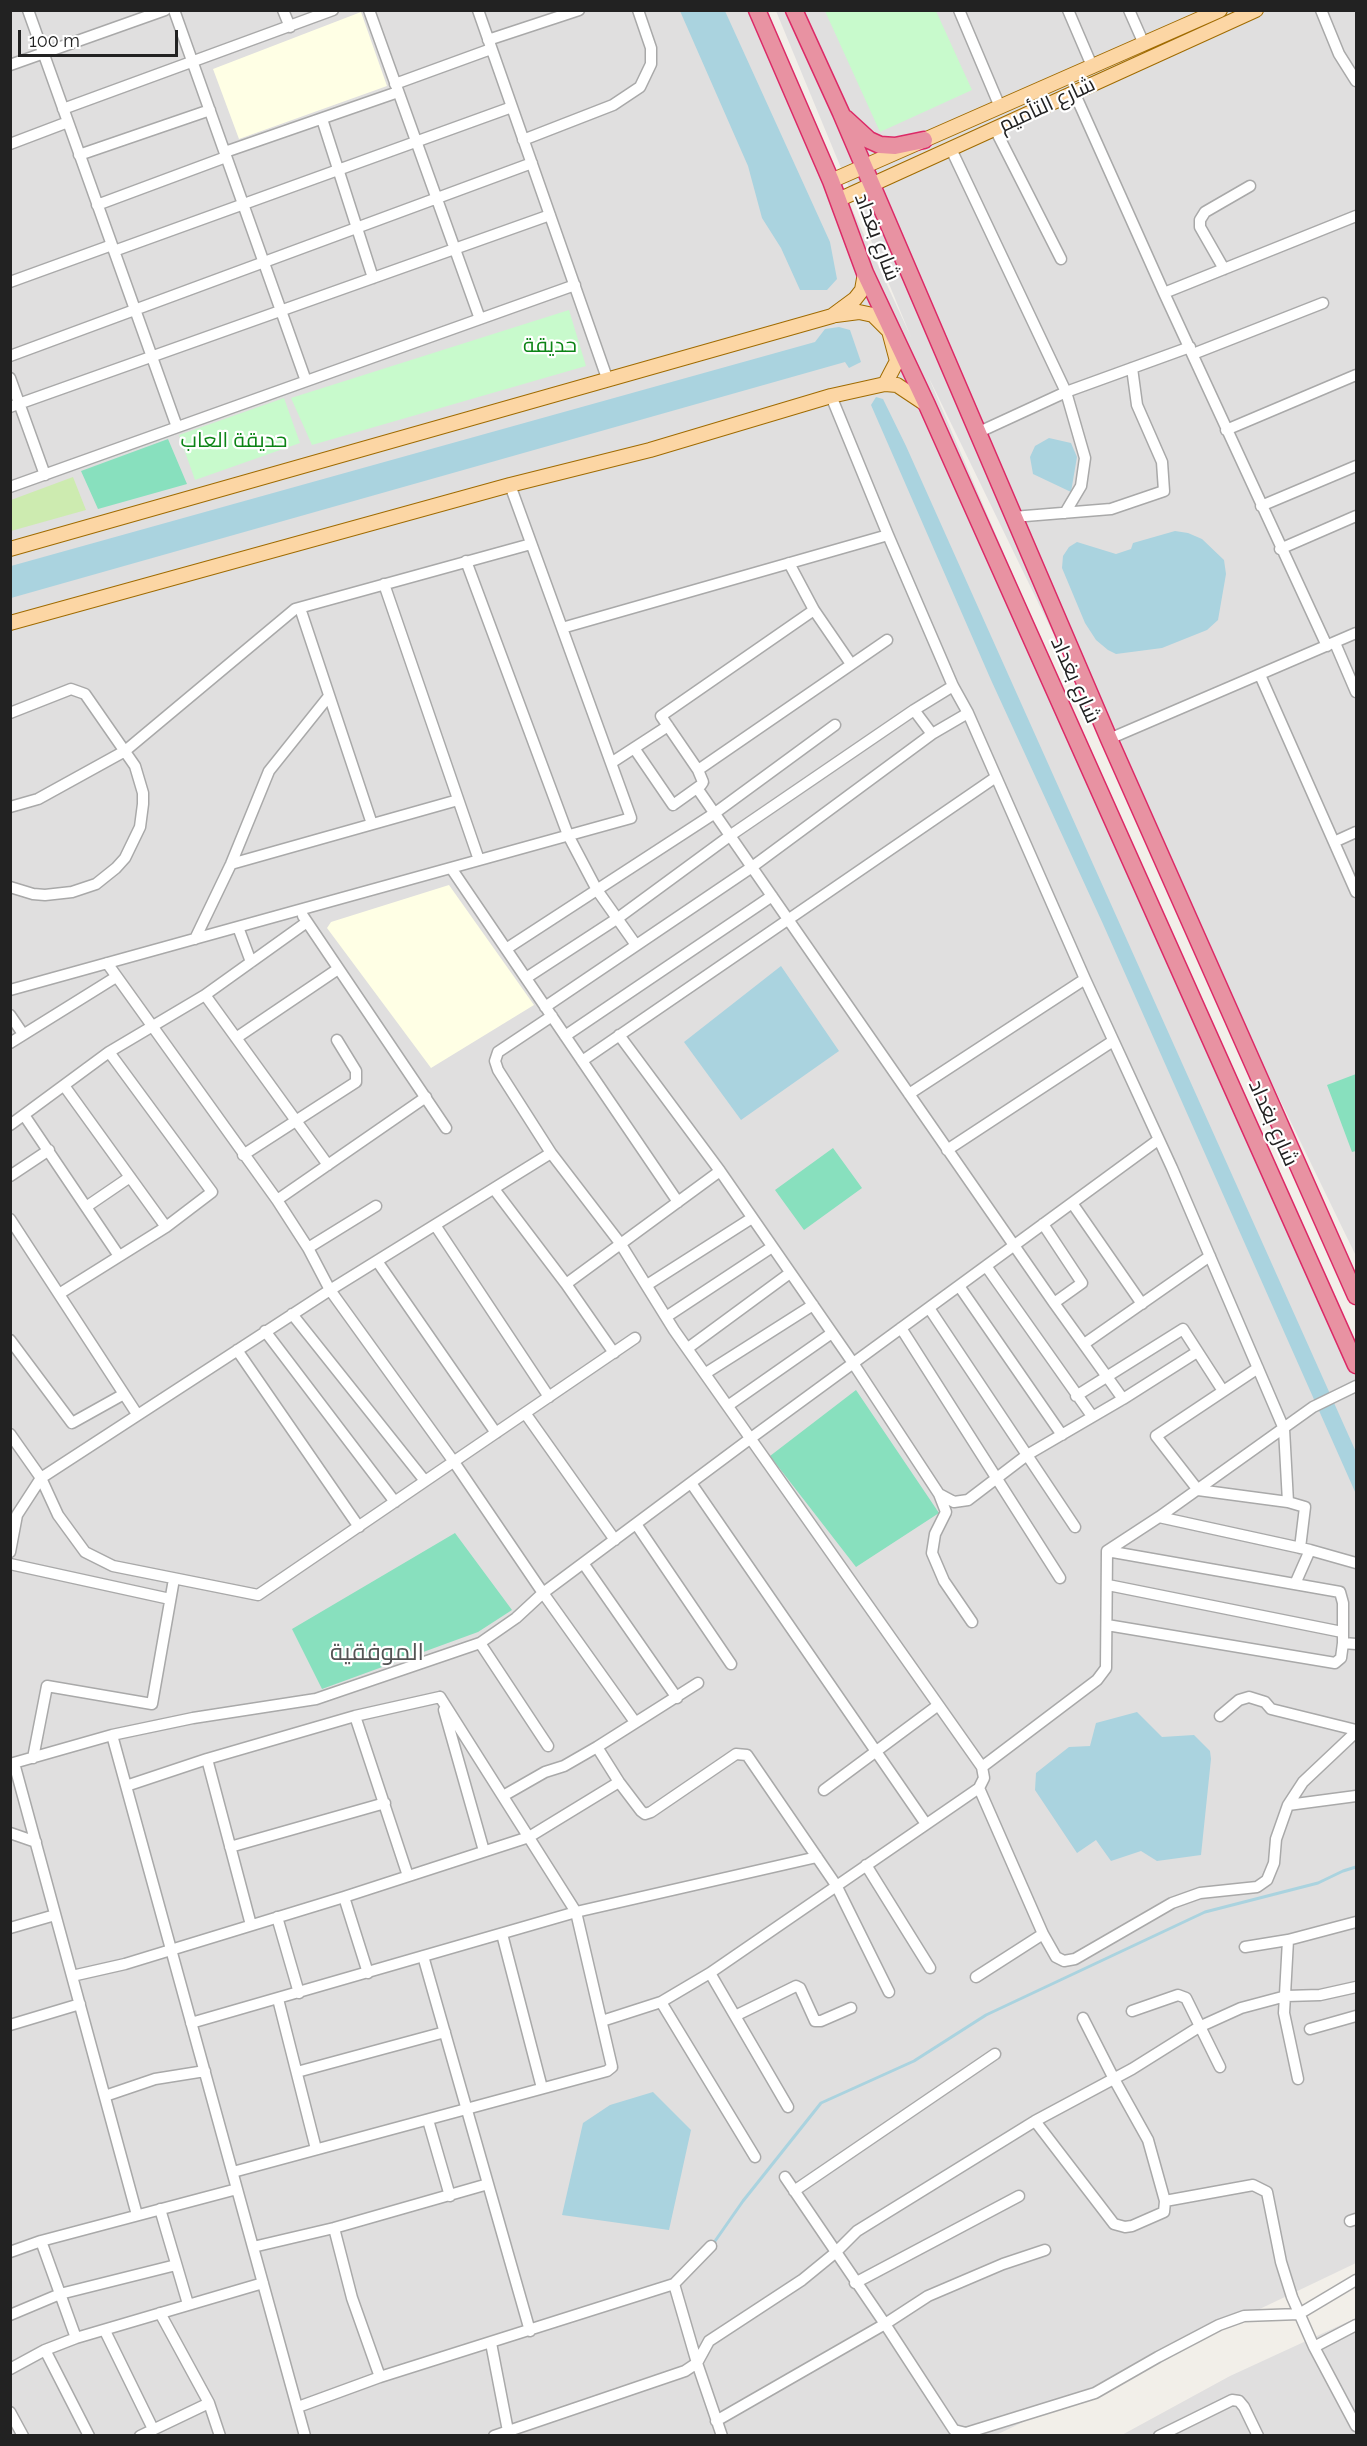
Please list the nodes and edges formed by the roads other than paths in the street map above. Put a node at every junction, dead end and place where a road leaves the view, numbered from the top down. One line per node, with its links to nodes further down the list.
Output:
1 (28, 10): 21 (street)
2 (165, 10): 21 (street)
3 (174, 10): 22 (street)
4 (283, 10): 18 (street)
5 (333, 10): 18 (street)
6 (369, 10): 26 (street)
7 (478, 10): 19 (street)
8 (579, 10): 19 (street)
9 (638, 10): 36 (street)
10 (757, 10): 46 (highway, شارع بغداد)
11 (794, 10): 32 (highway, شارع بغداد)
12 (959, 10): 29 (street)
13 (1068, 10): 24 (street)
14 (1129, 10): 20 (street)
15 (1220, 10): 20 (main road, شارع التأميم)
16 (1256, 10): 27 (main road, شارع التأميم)
17 (1321, 10): 25 (street)
18 (290, 27): 22 (street)
19 (490, 44): 26 (street); 28 (street)
20 (1144, 44): 24 (main road, شارع التأميم)
21 (43, 54): 23 (street); 30 (street)
22 (193, 63): 30 (street); 31 (street)
23 (10, 65)
24 (1092, 66): 29 (main road, شارع التأميم)
25 (1356, 81)
26 (396, 88): 33 (street); 38 (street)
27 (1074, 92): 35 (main road, شارع التأميم); 65 (street)
28 (512, 106): 36 (street); 38 (street)
29 (1000, 107): 37 (main road, شارع التأميم)
30 (63, 109): 34 (street)
31 (210, 110): 41 (street); 42 (street)
32 (841, 113): 37 (highway); 44 (highway, شارع بغداد)
33 (322, 119): 41 (street); 45 (street)
34 (68, 122): 39 (street); 42 (street)
35 (995, 129): 40 (main road, شارع التأميم); 58 (street)
36 (523, 140): 43 (street)
37 (924, 140): 44 (main road, شارع التأميم)
38 (416, 142): 45 (street); 49 (street)
39 (10, 144)
40 (951, 149): 47 (main road, شارع التأميم); 80 (street)
41 (226, 154): 51 (street); 52 (street)
42 (79, 155): 51 (street)
43 (532, 163): 49 (street); 53 (street)
44 (862, 166): 46 (main road, شارع التأميم); 47 (highway, شارع بغداد)
45 (338, 169): 52 (street); 55 (street)
46 (831, 181): 50 (highway, شارع بغداد)
47 (870, 186): 50 (main road, شارع التأميم); 86 (highway, شارع بغداد)
48 (1250, 186): 60 (street)
49 (437, 198): 55 (street); 57 (street)
50 (838, 200): 61 (highway, شارع بغداد)
51 (98, 205): 56 (street)
52 (243, 205): 56 (street); 59 (street)
53 (550, 214): 57 (street); 64 (street)
54 (1356, 216): 60 (street)
55 (357, 228): 59 (street); 62 (street)
56 (113, 248): 63 (street); 67 (street)
57 (455, 248): 62 (street); 70 (street)
58 (1061, 259)
59 (264, 262): 67 (street); 68 (street)
60 (1224, 269): 65 (street)
61 (865, 273): 69 (main road); 83 (highway, شارع بغداد)
62 (373, 278): 68 (street)
63 (10, 282)
64 (575, 285): 70 (street); 77 (street)
65 (1164, 293): 71 (street)
66 (1323, 303): 71 (street)
67 (135, 310): 72 (street); 73 (street)
68 (281, 310): 73 (street); 78 (street)
69 (832, 316): 77 (main road); 79 (main road)
70 (480, 319): 78 (street)
71 (1192, 351): 74 (street); 85 (street)
72 (10, 356)
73 (152, 356): 82 (street); 84 (street)
74 (1132, 368): 80 (street); 92 (street)
75 (1356, 375): 85 (street)
76 (10, 378): 82 (street)
77 (608, 378): 97 (main road)
78 (306, 381): 84 (street)
79 (885, 384): 81 (main road); 83 (main road)
80 (1066, 392): 86 (street); 92 (street)
81 (831, 396): 89 (main road); 95 (street)
82 (15, 405): 88 (street)
83 (927, 405): 230 (highway, شارع بغداد)
84 (177, 427): 88 (street)
85 (1226, 430): 91 (street)
86 (976, 433): 94 (highway, شارع بغداد)
87 (1356, 466): 91 (street)
88 (45, 475): 90 (street)
89 (510, 486): 96 (street); 104 (main road)
90 (10, 487)
91 (1261, 506): 98 (street)
92 (1065, 513): 94 (street)
93 (1356, 516): 98 (street)
94 (1013, 517): 120 (highway, شارع بغداد)
95 (888, 535): 100 (street); 111 (street)
96 (531, 544): 99 (street); 105 (street)
97 (10, 549)
98 (1280, 549): 108 (street)
99 (466, 561): 101 (street); 132 (street)
100 (789, 563): 103 (street); 105 (street)
101 (384, 584): 102 (street); 127 (street)
102 (300, 608): 113 (street); 122 (street)
103 (814, 610): 109 (street); 118 (street)
104 (10, 623)
105 (562, 628): 123 (street)
106 (1356, 633): 108 (street)
107 (887, 640): 109 (street)
108 (1331, 644): 110 (street); 112 (street)
109 (851, 664): 124 (street)
110 (1260, 675): 120 (street); 134 (street)
111 (953, 686): 114 (street); 116 (street)
112 (1356, 692)
113 (329, 696): 130 (street); 136 (street)
114 (914, 710): 119 (street); 133 (street)
115 (10, 713): 122 (street)
116 (968, 713): 119 (street); 125 (street)
117 (835, 725): 129 (street)
118 (668, 726): 121 (street); 124 (street)
119 (932, 734): 137 (street)
120 (1109, 739): 212 (highway, شارع بغداد)
121 (634, 748): 123 (street); 126 (street)
122 (125, 752): 128 (street); 139 (street)
123 (611, 763): 132 (street)
124 (698, 770): 126 (street)
125 (996, 777): 145 (street); 156 (street)
126 (697, 788): 129 (street)
127 (458, 800): 130 (street); 135 (street)
128 (10, 807)
129 (715, 813): 133 (street); 140 (street)
130 (372, 824): 136 (street)
131 (1356, 832): 134 (street)
132 (568, 835): 135 (street); 140 (street)
133 (731, 835): 137 (street); 144 (street)
134 (1334, 842): 141 (street)
135 (479, 860): 138 (street)
136 (231, 864): 148 (street)
137 (752, 867): 142 (street); 149 (street)
138 (451, 868): 143 (street); 150 (street)
139 (10, 887)
140 (597, 890): 144 (street); 150 (street)
141 (1356, 892)
142 (772, 896): 145 (street); 164 (street)
143 (299, 910): 146 (street); 147 (street)
144 (618, 918): 149 (street); 155 (street)
145 (788, 920): 163 (street); 172 (street)
146 (307, 922): 151 (street); 153 (street)
147 (238, 927): 148 (street); 151 (street)
148 (195, 939): 152 (street)
149 (636, 945): 159 (street)
150 (506, 949): 155 (street)
151 (251, 962): 158 (street)
152 (107, 963): 154 (street); 157 (street)
153 (338, 969): 165 (street); 173 (street)
154 (116, 977): 161 (street); 162 (street)
155 (526, 978): 159 (street)
156 (1085, 979): 167 (street); 172 (street)
157 (10, 990)
158 (205, 995): 161 (street); 165 (street)
159 (548, 1011): 164 (street); 181 (street)
160 (10, 1015): 162 (street)
161 (151, 1027): 169 (street); 182 (street)
162 (23, 1034): 168 (street)
163 (619, 1035): 170 (street); 184 (street)
164 (565, 1036): 170 (street)
165 (236, 1038): 175 (street)
166 (337, 1040): 175 (street)
167 (1113, 1041): 178 (street); 180 (street)
168 (10, 1043)
169 (109, 1052): 171 (street); 197 (street)
170 (582, 1061): 189 (street)
171 (65, 1087): 174 (street); 186 (street)
172 (909, 1094): 180 (street)
173 (426, 1097): 177 (street); 183 (street)
174 (24, 1115): 176 (street); 179 (street)
175 (295, 1120): 182 (street); 183 (street)
176 (10, 1125)
177 (446, 1128)
178 (1158, 1140): 190 (street); 203 (street)
179 (49, 1150): 185 (street); 192 (street)
180 (947, 1150): 199 (street)
181 (551, 1153): 187 (street); 198 (street)
182 (243, 1155): 188 (street)
183 (328, 1165): 188 (street)
184 (720, 1171): 189 (street); 193 (street)
185 (10, 1176)
186 (129, 1177): 192 (street); 197 (street)
187 (494, 1189): 196 (street); 207 (street)
188 (277, 1200): 201 (street)
189 (678, 1202): 198 (street)
190 (1072, 1203): 195 (street); 215 (street)
191 (376, 1206): 201 (street)
192 (86, 1207): 202 (street)
193 (752, 1218): 200 (street); 208 (street)
194 (10, 1219): 211 (street)
195 (1043, 1224): 199 (street); 213 (street)
196 (435, 1225): 204 (street); 238 (street)
197 (166, 1227): 202 (street)
198 (621, 1243): 207 (street); 208 (street)
199 (1013, 1245): 205 (street); 213 (street)
200 (772, 1247): 206 (street); 218 (street)
201 (308, 1248): 210 (street)
202 (119, 1256): 211 (street)
203 (1210, 1256): 215 (street); 231 (street)
204 (377, 1261): 210 (street); 245 (street)
205 (986, 1266): 209 (street); 237 (street)
206 (790, 1273): 214 (street); 225 (street)
207 (566, 1284): 228 (street)
208 (647, 1285): 218 (street)
209 (959, 1286): 216 (street); 247 (street)
210 (330, 1290): 217 (street); 250 (street)
211 (59, 1294): 236 (street)
212 (1356, 1296)
213 (1053, 1303): 224 (street)
214 (813, 1305): 221 (street); 232 (street)
215 (1142, 1305): 224 (street)
216 (929, 1308): 219 (street); 249 (street)
217 (292, 1314): 220 (street); 253 (street)
218 (666, 1317): 225 (street)
219 (901, 1328): 229 (street); 252 (street)
220 (266, 1331): 226 (street); 257 (street)
221 (832, 1333): 229 (street); 240 (street)
222 (635, 1338): 228 (street)
223 (10, 1340): 236 (street)
224 (1084, 1344): 233 (street)
225 (688, 1348): 232 (street)
226 (237, 1350): 242 (street); 261 (street)
227 (1197, 1352): 233 (street); 235 (street); 239 (street)
228 (614, 1353): 238 (street)
229 (853, 1364): 248 (street); 256 (street)
230 (1356, 1365)
231 (1258, 1368): 235 (street); 244 (street)
232 (706, 1373): 240 (street)
233 (1107, 1377): 237 (street); 239 (street)
234 (1356, 1386): 244 (street)
235 (1223, 1391): 255 (street)
236 (124, 1394): 242 (street)
237 (1077, 1396): 243 (street)
238 (549, 1397): 241 (street)
239 (1123, 1399): 243 (street)
240 (729, 1405): 248 (street)
241 (525, 1413): 245 (street); 263 (street)
242 (137, 1414): 251 (street)
243 (1092, 1416): 247 (street)
244 (1284, 1429): 255 (street); 258 (street)
245 (496, 1433): 250 (street)
246 (10, 1434): 251 (street)
247 (1062, 1435): 249 (street)
248 (751, 1438): 254 (street); 285 (street)
249 (1027, 1455): 252 (street); 262 (street)
250 (454, 1462): 253 (street); 274 (street)
251 (41, 1478): 266 (street); 271 (street)
252 (998, 1478): 256 (street); 270 (street)
253 (425, 1481): 257 (street)
254 (691, 1483): 260 (street); 293 (street)
255 (1198, 1490): 258 (street); 259 (street)
256 (939, 1494): 276 (street)
257 (395, 1502): 261 (street)
258 (1288, 1502): 264 (street)
259 (1159, 1517): 264 (street); 265 (street)
260 (636, 1524): 263 (street); 281 (street)
261 (359, 1527): 271 (street)
262 (1075, 1527)
263 (615, 1540): 267 (street)
264 (1305, 1549): 268 (street); 272 (street)
265 (1107, 1551): 272 (street); 273 (street)
266 (10, 1552)
267 (584, 1563): 274 (street); 284 (street)
268 (1356, 1563)
269 (10, 1564): 275 (street)
270 (1060, 1578)
271 (174, 1579): 275 (street)
272 (1295, 1584): 278 (street)
273 (1108, 1585): 277 (street); 278 (street)
274 (543, 1593): 279 (street); 288 (street)
275 (170, 1599): 294 (street)
276 (972, 1622)
277 (1107, 1625): 278 (street); 297 (street)
278 (1343, 1637): 280 (street)
279 (480, 1643): 290 (street); 291 (street)
280 (1356, 1644)
281 (731, 1664)
282 (698, 1683): 284 (street)
283 (440, 1697): 286 (street); 302 (street); 311 (street)
284 (677, 1698): 288 (street)
285 (937, 1706): 293 (street); 297 (street)
286 (355, 1716): 295 (street); 304 (street)
287 (1220, 1716): 289 (street)
288 (635, 1722): 292 (street)
289 (1356, 1731): 305 (street)
290 (112, 1735): 294 (street); 299 (street)
291 (548, 1746)
292 (597, 1747): 298 (street); 302 (street)
293 (876, 1751): 301 (street); 306 (street)
294 (33, 1758): 296 (street)
295 (207, 1759): 299 (street); 310 (street)
296 (12, 1764): 309 (street)
297 (982, 1767): 300 (street)
298 (619, 1782): 308 (street); 312 (street)
299 (126, 1786): 327 (street)
300 (979, 1788): 306 (street); 324 (street)
301 (824, 1790)
302 (503, 1796): 308 (street)
303 (1356, 1796): 305 (street)
304 (385, 1803): 310 (street); 314 (street)
305 (1288, 1805): 324 (street)
306 (926, 1824): 313 (street)
307 (10, 1833): 309 (street)
308 (529, 1838): 311 (street); 317 (street)
309 (36, 1842): 318 (street)
310 (230, 1847): 321 (street)
311 (484, 1851): 314 (street)
312 (818, 1857): 315 (street); 317 (street)
313 (866, 1865): 315 (street); 329 (street)
314 (408, 1876): 316 (street)
315 (836, 1885): 331 (street); 335 (street)
316 (344, 1897): 319 (street); 330 (street)
317 (576, 1912): 323 (street); 346 (street)
318 (55, 1915): 322 (street); 332 (street)
319 (277, 1917): 321 (street); 336 (street)
320 (1356, 1922): 325 (street)
321 (251, 1925): 327 (street)
322 (10, 1928)
323 (502, 1934): 328 (street); 358 (street)
324 (1043, 1934): 333 (street)
325 (1288, 1940): 326 (street); 337 (street)
326 (1245, 1947)
327 (171, 1950): 332 (street); 347 (street)
328 (423, 1956): 330 (street); 351 (street)
329 (930, 1968)
330 (368, 1973): 336 (street)
331 (710, 1973): 339 (street); 343 (street)
332 (72, 1976): 340 (street)
333 (976, 1977)
334 (1356, 1987): 337 (street)
335 (889, 1992)
336 (299, 1993): 338 (street)
337 (1286, 1996): 349 (street); 357 (street)
338 (278, 1999): 347 (street); 355 (street)
339 (661, 2002): 346 (street); 365 (street)
340 (80, 2004): 348 (street); 359 (street)
341 (850, 2008): 343 (street)
342 (1132, 2011): 349 (street)
343 (735, 2016): 360 (street)
344 (1356, 2016): 350 (street)
345 (1083, 2018): 356 (street)
346 (603, 2021): 358 (street)
347 (191, 2023): 354 (street)
348 (10, 2025)
349 (1199, 2027): 353 (street); 356 (street)
350 (1310, 2029)
351 (445, 2032): 355 (street); 361 (street)
352 (995, 2054): 370 (street)
353 (1220, 2067)
354 (205, 2071): 359 (street); 366 (street)
355 (297, 2072): 364 (street)
356 (1113, 2079): 363 (street); 373 (street)
357 (1298, 2079)
358 (542, 2088): 361 (street)
359 (105, 2096): 375 (street)
360 (788, 2107)
361 (467, 2108): 362 (street); 368 (street)
362 (428, 2120): 364 (street); 371 (street)
363 (1035, 2121): 373 (street); 382 (street)
364 (316, 2149): 366 (street)
365 (754, 2157)
366 (232, 2172): 369 (street)
367 (784, 2177): 370 (street)
368 (488, 2184): 371 (street); 396 (street)
369 (237, 2189): 374 (street); 379 (street)
370 (794, 2191): 382 (street)
371 (450, 2196): 376 (street)
372 (1019, 2196): 386 (street)
373 (1165, 2201): 391 (street)
374 (160, 2209): 375 (street); 383 (street)
375 (137, 2215): 377 (street)
376 (334, 2228): 379 (street); 403 (street)
377 (41, 2241): 381 (street); 388 (street)
378 (711, 2246): 387 (street)
379 (253, 2247): 385 (street)
380 (1045, 2250): 393 (street)
381 (10, 2252)
382 (835, 2253): 386 (street); 401 (street)
383 (176, 2265): 388 (street); 389 (street)
384 (1356, 2280): 391 (street)
385 (263, 2283): 389 (street); 405 (street)
386 (855, 2283): 393 (street)
387 (674, 2284): 396 (street); 401 (street)
388 (60, 2294): 392 (street); 397 (street)
389 (188, 2304): 390 (street)
390 (160, 2313): 395 (street); 404 (street)
391 (1299, 2314): 399 (street); 411 (street)
392 (10, 2315)
393 (885, 2324): 407 (street); 411 (street)
394 (1356, 2325): 399 (street)
395 (105, 2331): 397 (street); 409 (street)
396 (530, 2331): 398 (street)
397 (75, 2338): 400 (street)
398 (491, 2343): 403 (street); 410 (street)
399 (1314, 2347): 408 (street)
400 (45, 2350): 402 (street); 413 (street)
401 (697, 2363): 407 (street); 410 (street)
402 (10, 2369)
403 (380, 2377): 405 (street)
404 (209, 2403): 409 (street); 415 (street)
405 (298, 2407): 416 (street)
406 (10, 2412): 412 (street)
407 (716, 2421): 418 (street)
408 (1356, 2426)
409 (153, 2429): 414 (street)
410 (508, 2431): 417 (street)
411 (950, 2433)
412 (23, 2436)
413 (89, 2436)
414 (140, 2436)
415 (220, 2436)
416 (305, 2436)
417 (494, 2436)
418 (722, 2436)
419 (1159, 2436): 420 (street)
420 (1258, 2436)

